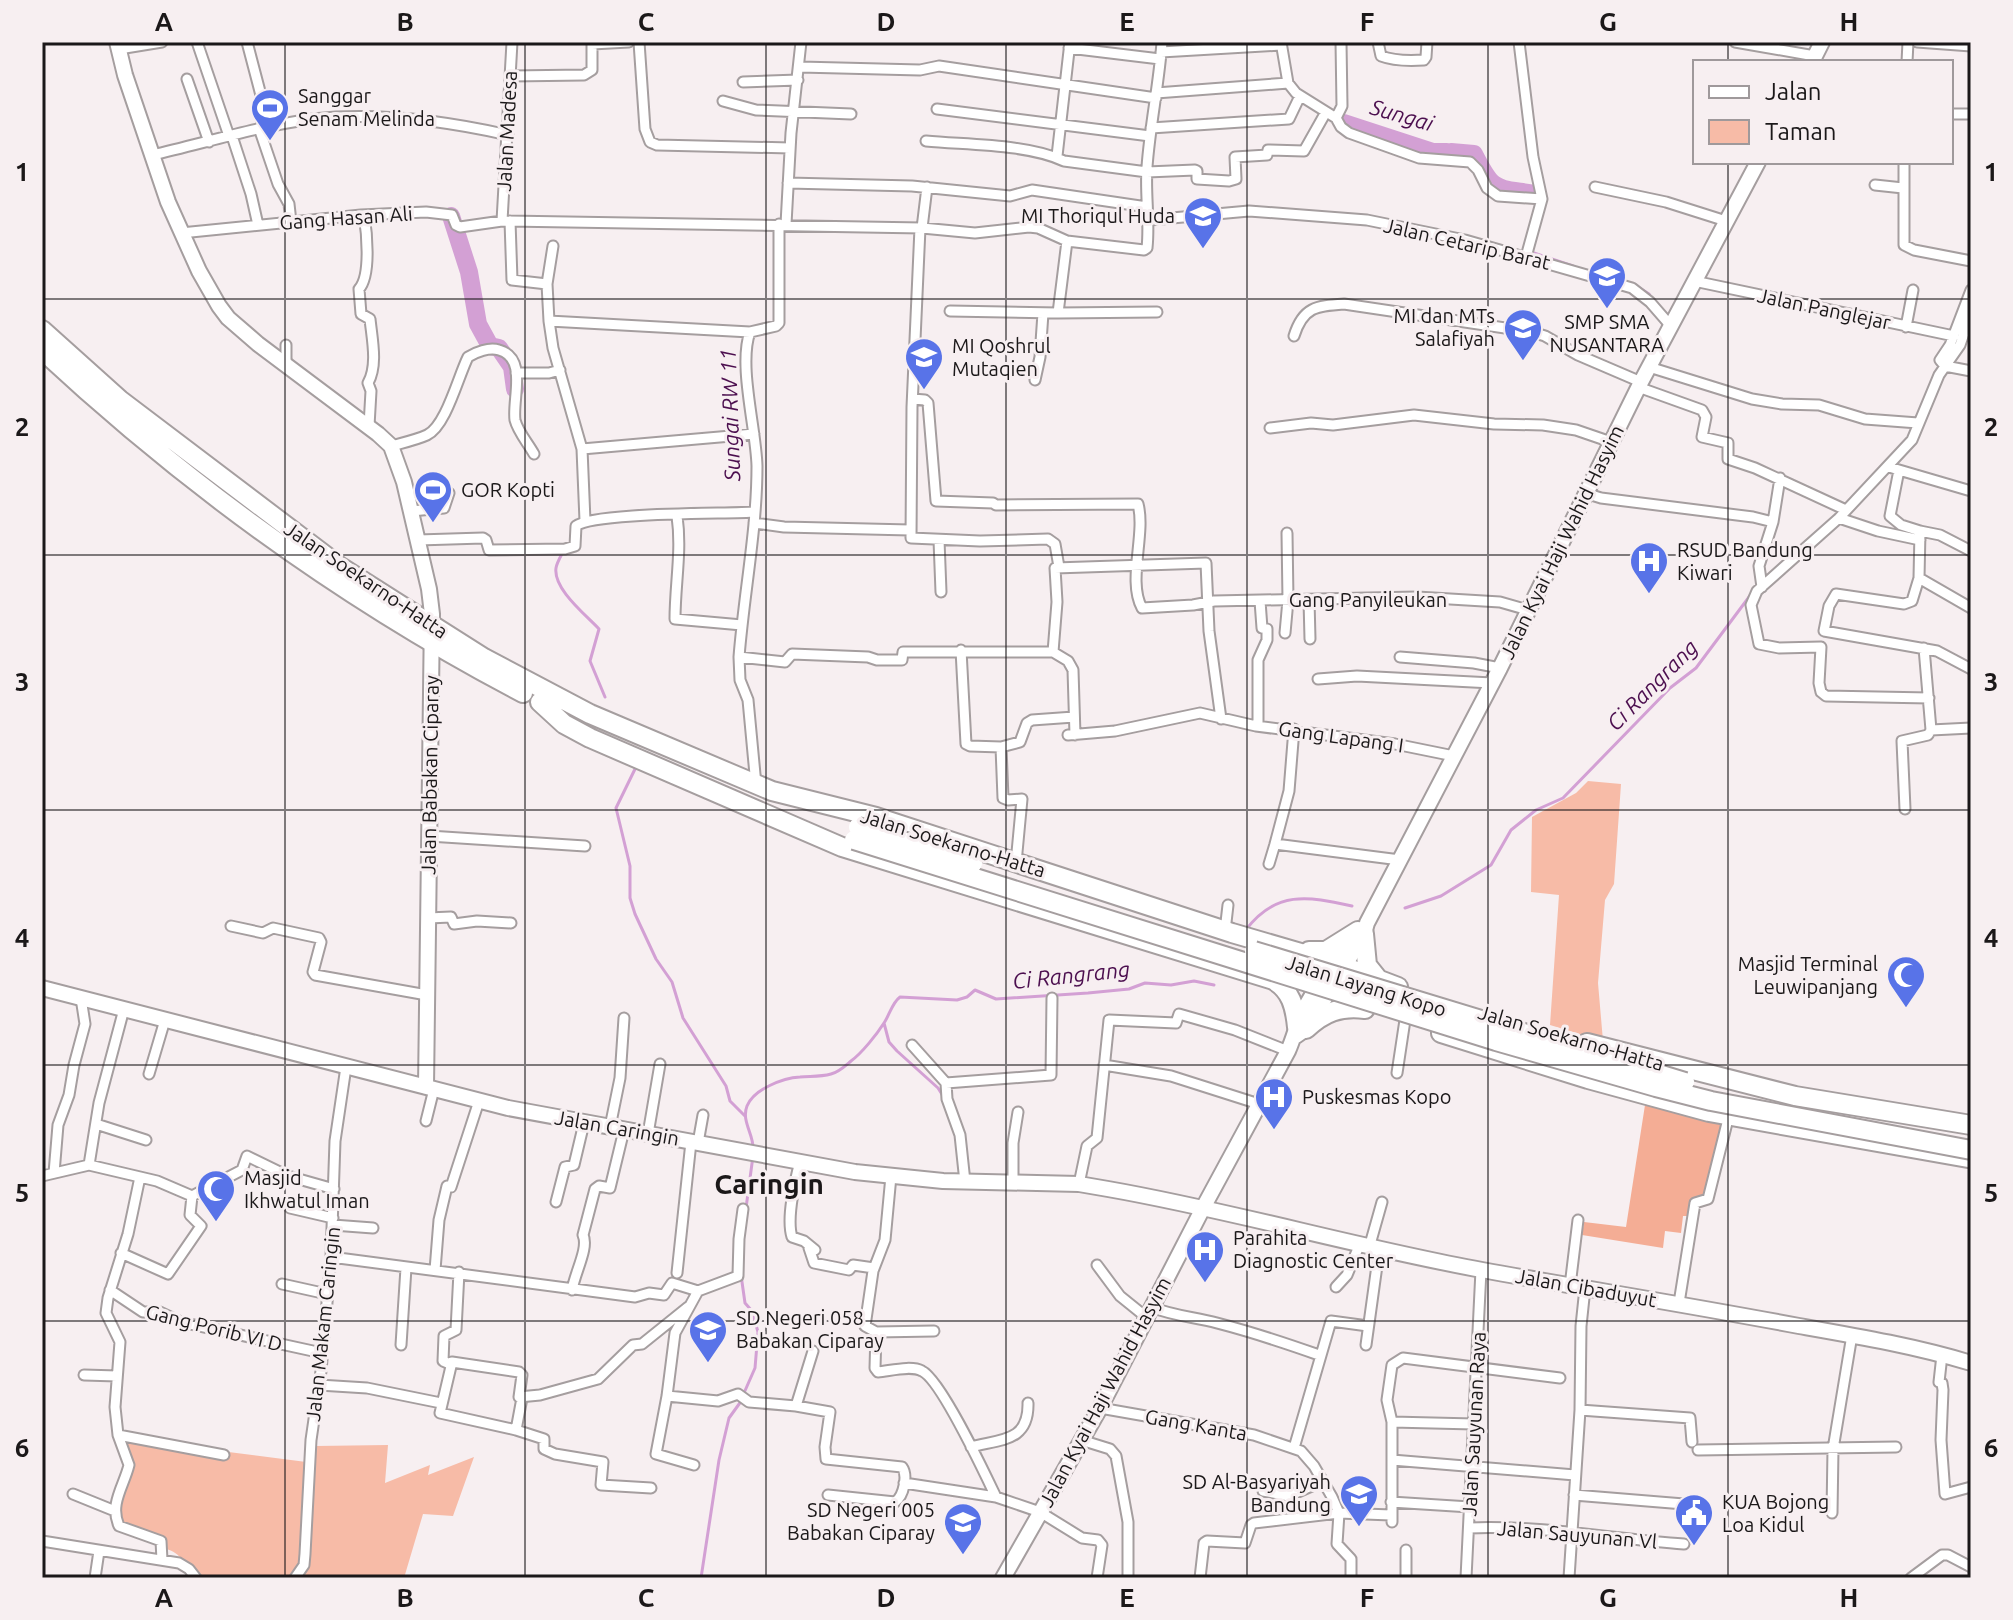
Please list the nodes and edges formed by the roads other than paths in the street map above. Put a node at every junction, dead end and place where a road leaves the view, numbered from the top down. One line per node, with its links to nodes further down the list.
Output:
1 (162, 42): 18 (street)
2 (197, 42): 41 (street)
3 (247, 42): 38 (street)
4 (512, 42): 23 (street, Jalan Madesa)
5 (629, 42): 15 (street)
6 (639, 42): 44 (street)
7 (801, 42): 22 (street)
8 (1341, 42): 36 (street)
9 (1378, 42): 10 (street)
10 (1427, 42)
11 (1519, 42): 55 (street)
12 (1735, 42): 21 (street)
13 (1822, 42): 21 (main road)
14 (1917, 42): 19 (street)
15 (592, 43): 23 (street)
16 (1281, 44): 20 (street); 27 (street)
17 (1070, 45): 20 (street); 28 (street)
18 (118, 46): 45 (main road, Jalan Babakan Ciparay)
19 (1971, 46)
20 (1161, 51): 29 (street)
21 (1814, 59)
22 (800, 67): 25 (street); 28 (street)
23 (511, 76): 40 (street, Jalan Madesa)
24 (187, 79): 43 (street)
25 (798, 80): 26 (street); 33 (street)
26 (743, 82)
27 (1288, 83): 29 (street); 30 (street)
28 (1066, 86): 29 (street); 37 (street)
29 (1156, 96): 39 (street)
30 (1300, 96): 34 (street); 39 (street)
31 (723, 101): 33 (street)
32 (937, 109): 37 (street)
33 (794, 110): 35 (street); 44 (street)
34 (1326, 112): 36 (street); 49 (street)
35 (851, 114)
36 (1336, 118): 55 (street)
37 (1063, 123): 39 (street); 46 (street)
38 (264, 127): 40 (street); 41 (street); 61 (street)
39 (1150, 132): 49 (street)
40 (508, 135): 59 (street, Jalan Madesa)
41 (231, 136): 43 (street); 63 (street)
42 (926, 141): 46 (street)
43 (209, 142): 45 (street)
44 (786, 148): 50 (street)
45 (152, 155): 65 (main road, Jalan Babakan Ciparay)
46 (1057, 156): 49 (street)
47 (1757, 164): 60 (main road, Jalan Kyai Haji Wahid Hasyim)
48 (1904, 164): 54 (street)
49 (1147, 172): 56 (street)
50 (788, 183): 52 (street); 62 (street)
51 (1875, 185): 54 (street)
52 (927, 187): 56 (street); 64 (street)
53 (1595, 187): 60 (street)
54 (1903, 188): 69 (street)
55 (1542, 199): 68 (street)
56 (1147, 207): 58 (street)
57 (364, 215): 59 (street, Gang Hasan Ali); 61 (street, Gang Hasan Ali); 98 (street)
58 (1150, 220): 66 (street); 68 (street, Jalan Cetarip Barat)
59 (506, 221): 62 (street); 71 (street, Jalan Madesa)
60 (1726, 221): 70 (main road, Jalan Kyai Haji Wahid Hasyim)
61 (291, 222): 63 (street, Gang Hasan Ali)
62 (783, 224): 64 (street); 83 (street)
63 (258, 225): 65 (street, Gang Hasan Ali)
64 (921, 228): 66 (street); 96 (street)
65 (181, 233): 89 (main road, Jalan Babakan Ciparay)
66 (1067, 241): 77 (street)
67 (553, 246): 71 (street)
68 (1526, 257): 80 (street, Jalan Cetarip Barat)
69 (1971, 261)
70 (1694, 281): 80 (main road, Jalan Kyai Haji Wahid Hasyim); 81 (street, Jalan Panglejar)
71 (547, 284): 79 (street)
72 (1913, 290): 81 (street)
73 (1971, 290): 85 (street)
74 (950, 311): 76 (street)
75 (1157, 312): 77 (street)
76 (1043, 313): 77 (street); 94 (street)
77 (1058, 313)
78 (1971, 313): 88 (street)
79 (549, 321): 83 (street); 91 (street)
80 (1670, 325): 90 (main road, Jalan Kyai Haji Wahid Hasyim)
81 (1906, 327): 85 (street, Jalan Panglejar)
82 (42, 330): 135 (highway, Jalan Soekarno-Hatta)
83 (750, 332): 100 (street)
84 (1294, 336): 95 (street)
85 (1954, 336): 88 (street)
86 (286, 345): 89 (street)
87 (42, 350): 135 (highway, Jalan Soekarno-Hatta)
88 (1943, 365): 92 (street); 97 (street)
89 (286, 366): 98 (main road, Jalan Babakan Ciparay)
90 (1649, 367): 95 (main road, Jalan Kyai Haji Wahid Hasyim); 97 (street)
91 (560, 370): 93 (street); 103 (street)
92 (1971, 371)
93 (516, 373): 102 (street); 104 (street)
94 (1035, 380)
95 (1640, 384): 101 (main road, Jalan Kyai Haji Wahid Hasyim); 106 (street)
96 (913, 399): 116 (street); 122 (street)
97 (1918, 423): 105 (street)
98 (369, 426): 102 (main road, Jalan Babakan Ciparay)
99 (1270, 428): 101 (street)
100 (754, 434): 103 (street); 113 (street)
101 (1611, 442): 109 (main road, Jalan Kyai Haji Wahid Hasyim)
102 (391, 446): 110 (main road, Jalan Babakan Ciparay)
103 (582, 449): 114 (street)
104 (534, 454)
105 (1894, 468): 107 (street); 111 (street); 118 (street)
106 (1780, 478): 111 (street); 115 (street)
107 (1971, 491)
108 (449, 493): 110 (street)
109 (1585, 493): 115 (street); 132 (main road, Jalan Kyai Haji Wahid Hasyim)
110 (411, 511): 119 (main road, Jalan Babakan Ciparay)
111 (1842, 514): 118 (street); 125 (street)
112 (677, 516): 113 (street); 114 (street); 133 (street)
113 (754, 518): 116 (street); 133 (street)
114 (585, 521): 119 (street)
115 (1773, 522): 125 (street)
116 (910, 530): 120 (street)
117 (1287, 533): 127 (street)
118 (1920, 536): 121 (street); 124 (street)
119 (418, 540): 135 (main road, Jalan Babakan Ciparay)
120 (939, 540): 123 (street); 126 (street)
121 (1971, 551)
122 (1137, 566): 123 (street); 130 (street, Gang Panyileukan); 130 (street)
123 (1059, 567): 139 (street)
124 (1919, 578): 131 (street); 137 (street)
125 (1762, 587): 146 (street)
126 (941, 592)
127 (1288, 600): 128 (street, Gang Panyileukan); 129 (street, Gang Panyileukan); 134 (street)
128 (1309, 600): 132 (street, Gang Panyileukan); 136 (street)
129 (1260, 601): 130 (street, Gang Panyileukan); 150 (street)
130 (1207, 602): 149 (street)
131 (1971, 608)
132 (1528, 610): 142 (main road, Jalan Kyai Haji Wahid Hasyim)
133 (742, 625): 140 (street)
134 (1285, 633)
135 (432, 635): 147 (highway, Jalan Soekarno-Hatta); 156 (highway, Jalan Soekarno-Hatta); 160 (main road, Jalan Babakan Ciparay)
136 (1310, 639)
137 (1924, 648): 143 (street); 146 (street)
138 (961, 650): 139 (street); 140 (street); 154 (street)
139 (1053, 652): 148 (street)
140 (739, 657): 156 (street)
141 (1400, 657): 142 (street)
142 (1500, 668): 145 (main road, Jalan Kyai Haji Wahid Hasyim)
143 (1971, 669)
144 (1318, 679): 145 (street)
145 (1492, 683): 155 (main road, Jalan Kyai Haji Wahid Hasyim)
146 (1929, 698): 153 (street)
147 (540, 702): 158 (highway, Jalan Soekarno-Hatta); 174 (highway, Jalan Soekarno-Hatta)
148 (1074, 717): 149 (street, Gang Lapang I); 154 (street)
149 (1224, 719): 150 (street, Gang Lapang I)
150 (1258, 726): 152 (street, Gang Lapang I)
151 (1971, 728): 153 (street)
152 (1294, 729): 155 (street, Gang Lapang I); 161 (street)
153 (1931, 730): 157 (street)
154 (1001, 747): 164 (street)
155 (1454, 756): 163 (main road, Jalan Kyai Haji Wahid Hasyim)
156 (764, 788): 159 (highway, Jalan Layang Kopo); 164 (highway, Jalan Soekarno-Hatta)
157 (1905, 809)
158 (786, 814): 159 (highway, Jalan Layang Kopo)
159 (856, 833): 211 (highway, Jalan Layang Kopo, bridge); 214 (highway, Jalan Layang Kopo, bridge)
160 (429, 836): 162 (street); 167 (main road, Jalan Babakan Ciparay)
161 (1275, 844): 163 (street); 165 (street)
162 (585, 846)
163 (1400, 860): 171 (main road, Jalan Kyai Haji Wahid Hasyim)
164 (1016, 863): 168 (highway, Jalan Soekarno-Hatta)
165 (1269, 864)
166 (1228, 905): 172 (street)
167 (428, 918): 169 (street); 179 (main road, Jalan Babakan Ciparay)
168 (1192, 919): 172 (highway, Jalan Soekarno-Hatta); 174 (highway)
169 (511, 923)
170 (231, 926): 179 (street)
171 (1363, 929): 173 (highway); 175 (main road, Jalan Kyai Haji Wahid Hasyim); 177 (highway)
172 (1225, 931): 173 (highway, Jalan Soekarno-Hatta)
173 (1286, 948): 175 (highway, Jalan Soekarno-Hatta)
174 (1183, 954): 176 (highway, Jalan Soekarno-Hatta)
175 (1340, 965): 177 (highway, Jalan Soekarno-Hatta); 180 (main road, Jalan Kyai Haji Wahid Hasyim)
176 (1273, 980): 180 (highway, Jalan Soekarno-Hatta); 189 (highway)
177 (1379, 980): 185 (highway, Jalan Soekarno-Hatta)
178 (42, 988): 181 (main road, Jalan Caringin)
179 (427, 995): 199 (main road, Jalan Babakan Ciparay)
180 (1321, 995): 184 (highway, Jalan Soekarno-Hatta); 189 (main road, Jalan Kyai Haji Wahid Hasyim)
181 (81, 998): 183 (main road, Jalan Caringin); 218 (street)
182 (1052, 998): 198 (street)
183 (124, 1009): 187 (main road, Jalan Caringin); 207 (street)
184 (1365, 1009): 188 (highway, Jalan Soekarno-Hatta); 189 (highway)
185 (1476, 1011): 190 (highway); 208 (highway, Jalan Soekarno-Hatta)
186 (624, 1018): 209 (street)
187 (165, 1020): 195 (main road, Jalan Caringin); 197 (street)
188 (1405, 1020): 190 (highway, Jalan Soekarno-Hatta); 196 (street)
189 (1299, 1031): 192 (main road, Jalan Kyai Haji Wahid Hasyim)
190 (1465, 1041): 204 (highway, Jalan Soekarno-Hatta)
191 (912, 1045): 198 (street)
192 (1288, 1051): 194 (street); 201 (main road, Jalan Kyai Haji Wahid Hasyim)
193 (660, 1064): 210 (street)
194 (1104, 1065): 201 (street); 224 (street)
195 (346, 1067): 199 (main road, Jalan Caringin); 225 (street, Jalan Makam Caringin)
196 (1397, 1073)
197 (149, 1074)
198 (946, 1083): 222 (street)
199 (430, 1088): 200 (main road, Jalan Caringin); 205 (street)
200 (479, 1101): 206 (main road, Jalan Caringin); 241 (street)
201 (1259, 1104): 230 (main road, Jalan Kyai Haji Wahid Hasyim)
202 (1018, 1112): 223 (street)
203 (703, 1115): 213 (street)
204 (1729, 1115): 215 (highway, Jalan Soekarno-Hatta); 253 (street)
205 (426, 1121)
206 (584, 1123): 209 (main road, Jalan Caringin); 227 (street)
207 (96, 1124): 212 (street); 217 (street)
208 (1971, 1125)
209 (617, 1129): 210 (main road, Jalan Caringin); 250 (street)
210 (648, 1134): 213 (main road, Jalan Caringin)
211 (1971, 1139)
212 (146, 1140)
213 (694, 1142): 216 (main road, Jalan Caringin); 244 (street)
214 (1971, 1150)
215 (1971, 1158)
216 (800, 1161): 220 (main road, Jalan Caringin); 240 (street)
217 (89, 1165): 218 (street); 221 (street)
218 (54, 1173): 219 (street)
219 (42, 1176)
220 (891, 1176): 222 (main road, Jalan Caringin); 240 (street)
221 (140, 1177): 226 (street); 236 (street)
222 (965, 1182): 223 (main road, Jalan Caringin)
223 (1013, 1183): 224 (main road, Jalan Caringin)
224 (1079, 1184): 230 (main road, Jalan Caringin)
225 (334, 1189): 226 (street); 233 (street, Jalan Makam Caringin)
226 (192, 1196): 236 (street)
227 (556, 1202)
228 (1382, 1202): 235 (street)
229 (290, 1208): 233 (street)
230 (1203, 1208): 235 (main road, Jalan Cibaduyut); 255 (main road, Jalan Kyai Haji Wahid Hasyim)
231 (743, 1209): 251 (street)
232 (1578, 1220): 246 (street)
233 (333, 1221): 234 (street); 237 (street, Jalan Makam Caringin)
234 (373, 1228)
235 (1369, 1248): 242 (main road, Jalan Cibaduyut); 247 (street); 256 (street)
236 (121, 1253): 249 (street)
237 (331, 1257): 239 (street); 252 (street, Jalan Makam Caringin)
238 (1097, 1265): 255 (street)
239 (406, 1268): 241 (street); 260 (street)
240 (874, 1268): 258 (street)
241 (435, 1270): 243 (street)
242 (1481, 1270): 246 (main road, Jalan Cibaduyut); 268 (street, Jalan Sauyunan Raya)
243 (459, 1272): 250 (street); 267 (street)
244 (677, 1273)
245 (282, 1284): 252 (street)
246 (1570, 1286): 248 (main road, Jalan Cibaduyut)
247 (1336, 1287)
248 (1585, 1288): 253 (main road, Jalan Cibaduyut); 279 (street)
249 (110, 1290): 263 (street, Gang Porib VI D); 270 (street)
250 (572, 1290): 251 (street)
251 (698, 1291): 254 (street)
252 (327, 1294): 263 (street, Jalan Makam Caringin)
253 (1679, 1303): 259 (main road, Jalan Cibaduyut)
254 (688, 1307): 273 (street); 274 (street)
255 (1148, 1312): 264 (street); 278 (main road, Jalan Kyai Haji Wahid Hasyim)
256 (1368, 1326): 261 (street); 264 (street)
257 (934, 1331): 258 (street)
258 (876, 1332): 285 (street)
259 (1852, 1335): 265 (main road, Jalan Cibaduyut); 288 (street)
260 (401, 1345)
261 (1366, 1345)
262 (813, 1351): 277 (street)
263 (322, 1353): 272 (street, Jalan Makam Caringin)
264 (1319, 1355): 287 (street)
265 (1942, 1355): 266 (main road, Jalan Cibaduyut); 296 (street)
266 (1971, 1363)
267 (450, 1364): 274 (street); 275 (street)
268 (1477, 1368): 271 (street); 280 (street); 281 (street, Jalan Sauyunan Raya)
269 (84, 1375): 270 (street)
270 (117, 1376): 283 (street)
271 (1560, 1378)
272 (319, 1385): 275 (street); 320 (street, Jalan Makam Caringin)
273 (667, 1396): 277 (street); 291 (street)
274 (522, 1398): 282 (street)
275 (441, 1403): 282 (street)
276 (1028, 1403): 285 (street)
277 (796, 1406): 295 (street)
278 (1100, 1408): 284 (main road, Jalan Kyai Haji Wahid Hasyim); 287 (street, Gang Kanta)
279 (1580, 1410): 288 (street); 293 (street)
280 (1392, 1422): 281 (street); 290 (street)
281 (1474, 1424): 292 (street, Jalan Sauyunan Raya)
282 (516, 1430): 297 (street)
283 (118, 1435): 289 (street); 306 (street)
284 (1081, 1440): 307 (main road, Jalan Kyai Haji Wahid Hasyim); 323 (street)
285 (971, 1447): 302 (street)
286 (1896, 1447): 288 (street)
287 (1292, 1448): 294 (street)
288 (1833, 1449): 309 (street)
289 (224, 1455)
290 (1392, 1460): 292 (street); 303 (street)
291 (694, 1465)
292 (1473, 1467): 293 (street); 305 (street, Jalan Sauyunan Raya)
293 (1575, 1475): 301 (street)
294 (1323, 1481): 298 (street); 308 (street)
295 (904, 1483): 300 (street); 302 (street)
296 (1971, 1487)
297 (651, 1488)
298 (1263, 1491)
299 (73, 1494): 306 (street)
300 (828, 1495)
301 (1574, 1495): 304 (street); 311 (street)
302 (996, 1497): 307 (street)
303 (1391, 1502): 305 (street); 308 (street)
304 (1696, 1505)
305 (1470, 1507): 310 (street, Jalan Sauyunan Raya)
306 (115, 1511): 316 (street)
307 (1040, 1512): 321 (main road, Jalan Kyai Haji Wahid Hasyim); 322 (street)
308 (1339, 1513): 324 (street); 325 (street)
309 (1832, 1513)
310 (1469, 1528): 311 (street, Jalan Sauyunan Vl); 327 (street, Jalan Sauyunan Raya)
311 (1571, 1531): 313 (street, Jalan Sauyunan Vl); 328 (street)
312 (42, 1541): 315 (street)
313 (1684, 1544)
314 (1406, 1550): 326 (street)
315 (99, 1551): 316 (street); 318 (street)
316 (162, 1560): 319 (street)
317 (1971, 1567): 329 (street)
318 (95, 1578)
319 (196, 1578)
320 (295, 1578)
321 (1003, 1578)
322 (1097, 1578)
323 (1128, 1578)
324 (1200, 1578)
325 (1351, 1578)
326 (1406, 1578)
327 (1466, 1578)
328 (1569, 1578)
329 (1911, 1578)

